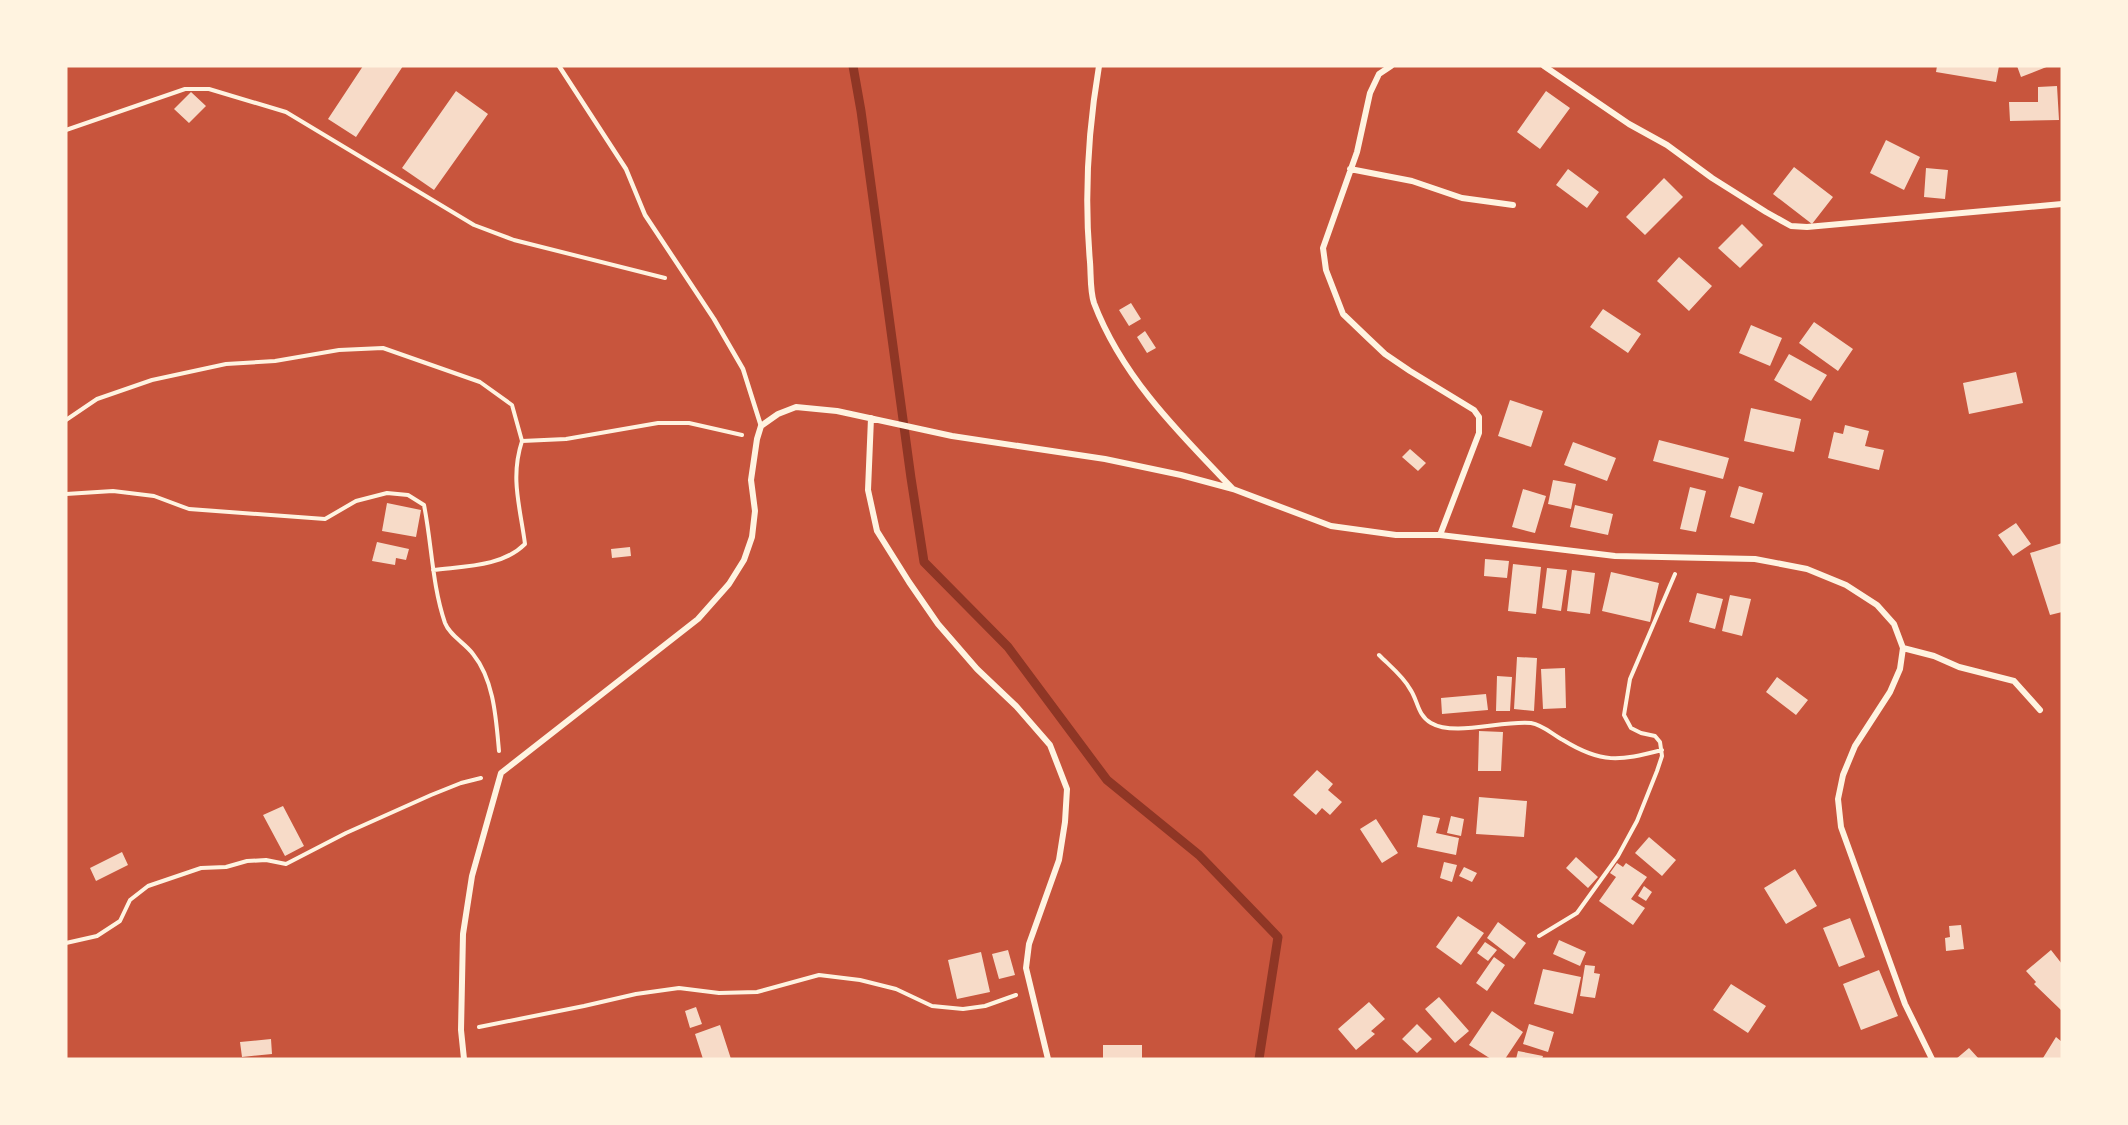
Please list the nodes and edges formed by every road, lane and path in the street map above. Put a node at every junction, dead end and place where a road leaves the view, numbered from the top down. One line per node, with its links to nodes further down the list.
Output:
1 (559, 66): 9 (lane)
2 (1099, 66): 15 (street)
3 (1391, 66): 6 (street)
4 (1545, 66): 7 (street)
5 (66, 130): 9 (path)
6 (1350, 169): 8 (street); 17 (street)
7 (2062, 204)
8 (1513, 205)
9 (689, 283): 12 (lane)
10 (871, 418): 12 (street); 15 (street); 27 (street)
11 (66, 420): 14 (path)
12 (761, 426): 13 (street)
13 (757, 439): 14 (path); 24 (street)
14 (522, 441): 19 (path)
15 (1233, 489): 17 (street)
16 (66, 494): 19 (path)
17 (1440, 535): 18 (street)
18 (1682, 557): 20 (street); 23 (path)
19 (433, 570): 24 (path)
20 (1903, 648): 22 (street); 31 (street)
21 (1379, 655): 23 (path)
22 (2040, 710)
23 (1662, 750): 25 (path)
24 (501, 773): 26 (path); 28 (street)
25 (1539, 936)
26 (66, 943)
27 (1030, 989): 28 (path); 30 (street)
28 (461, 1030): 29 (street)
29 (464, 1059)
30 (1048, 1059)
31 (1932, 1059)

